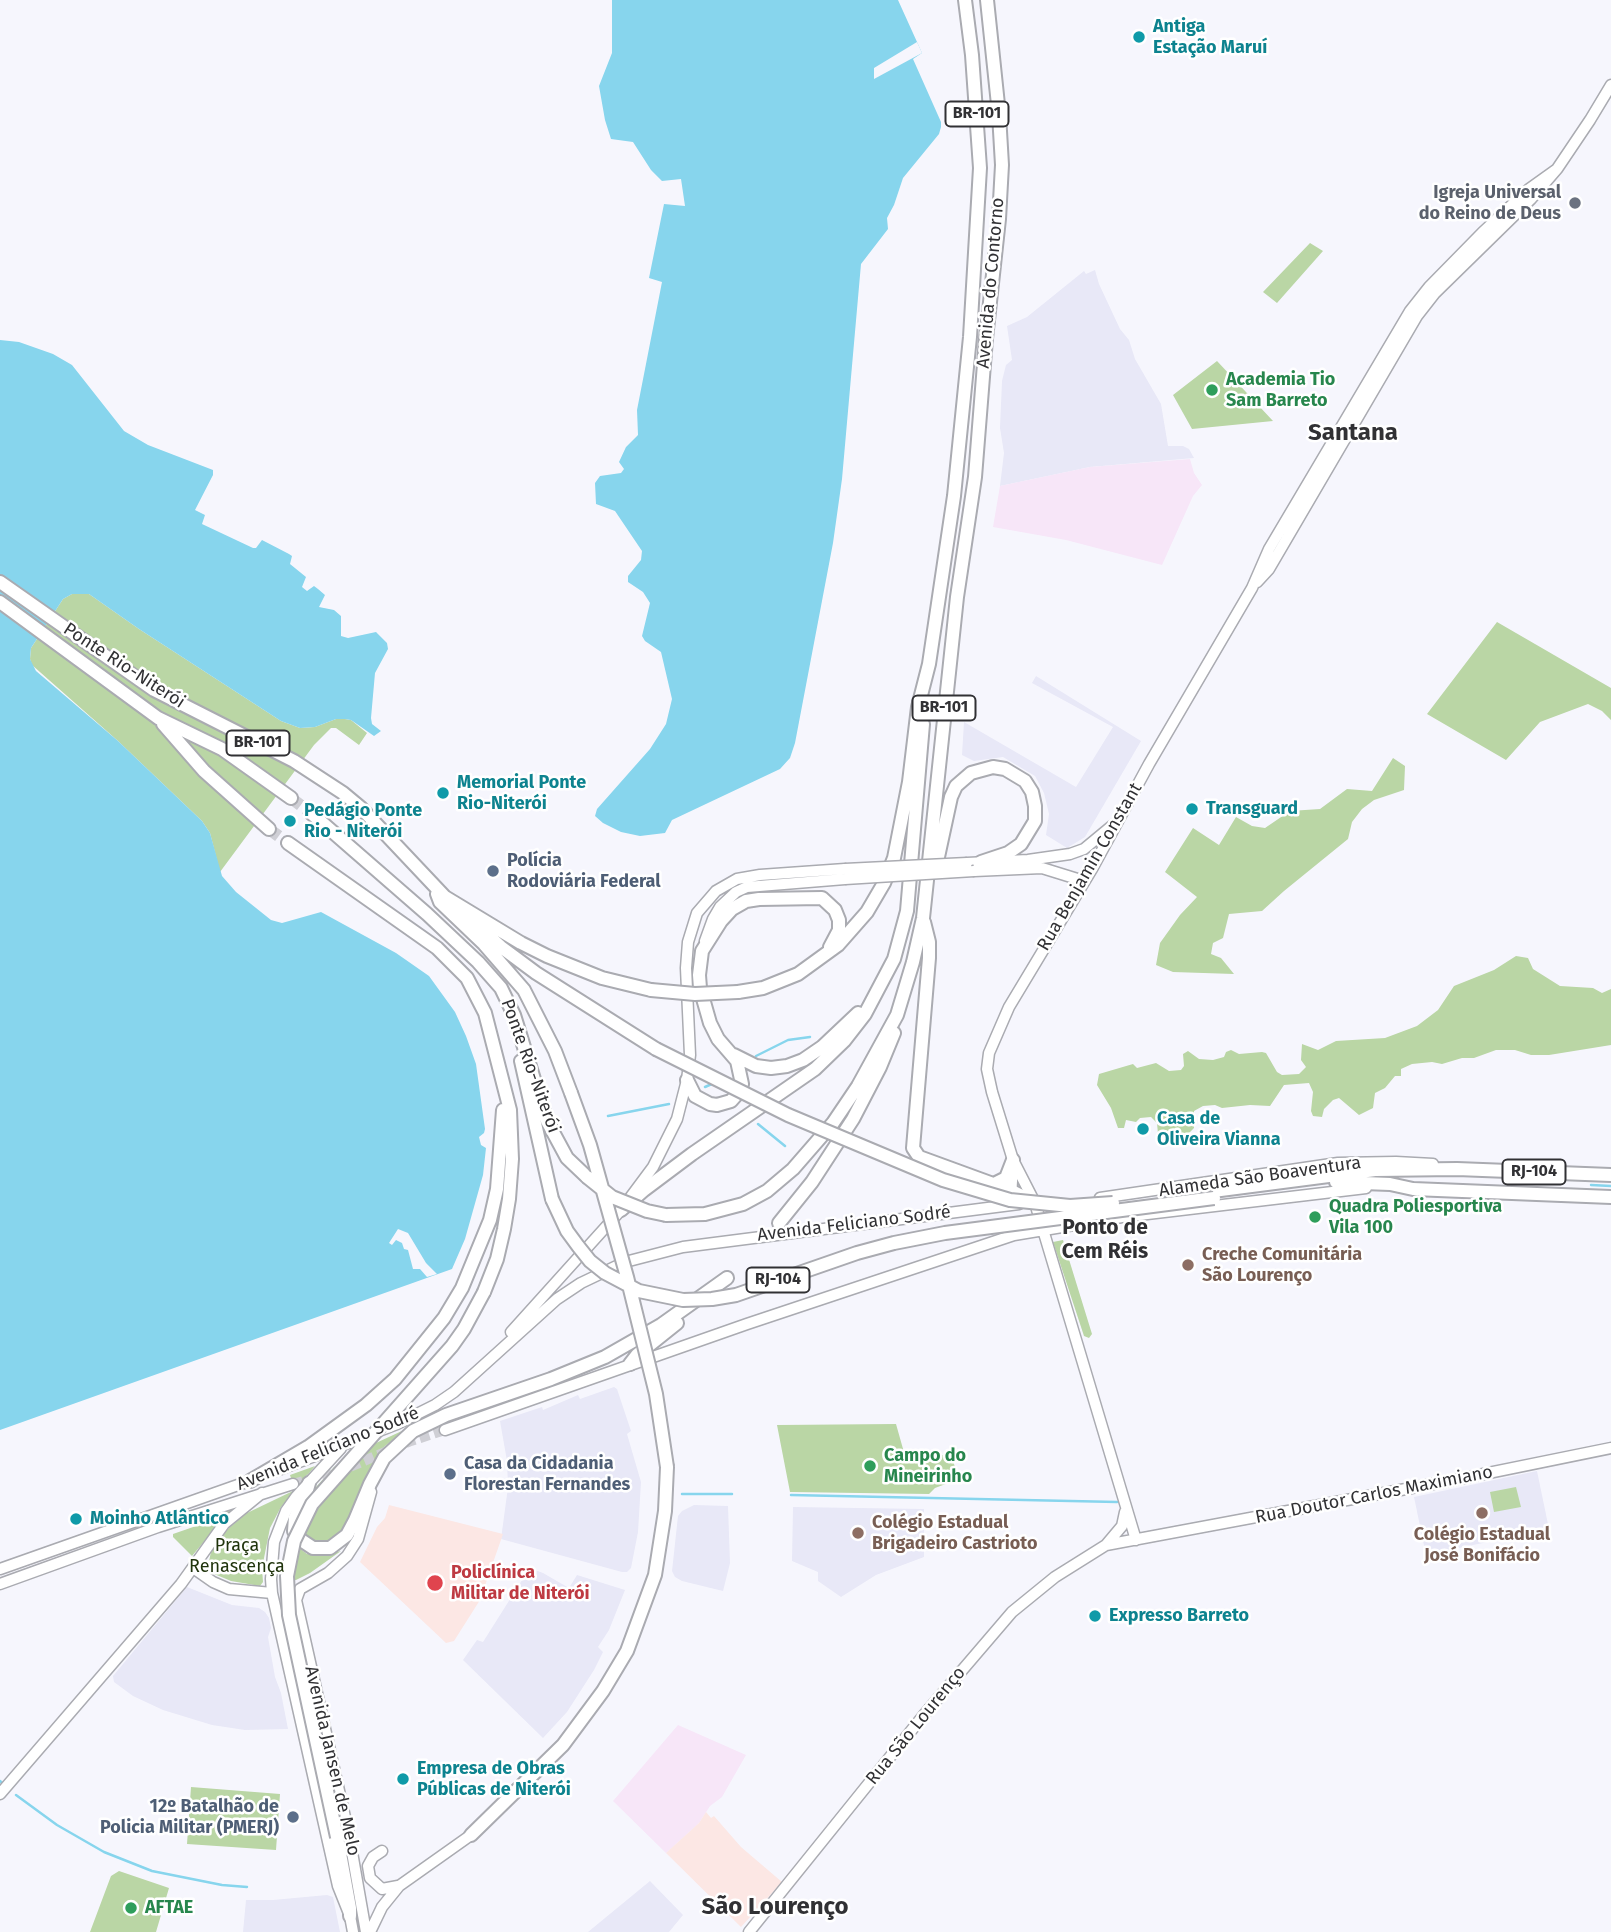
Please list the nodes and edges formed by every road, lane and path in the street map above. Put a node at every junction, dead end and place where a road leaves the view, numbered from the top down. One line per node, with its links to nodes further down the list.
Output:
1 (965, 0): 6 (highway, Avenida do Contorno / BR-101)
2 (987, 0): 19 (highway, Avenida do Contorno / BR-101)
3 (1611, 85): 10 (main road, Rua Benjamin Constant)
4 (0, 582): 18 (highway, Ponte Rio-Niterói / BR-101)
5 (0, 602): 7 (highway, Ponte Rio-Niterói / BR-101)
6 (929, 664): 23 (highway, Ponte Rio-Niterói / BR-101); 25 (highway)
7 (158, 718): 8 (highway, Ponte Rio-Niterói / BR-101); 11 (highway, Ponte Rio-Niterói)
8 (291, 798)
9 (311, 813): 24 (highway, Ponte Rio-Niterói / BR-101)
10 (1116, 822): 13 (main road); 15 (main road, Rua Benjamin Constant)
11 (269, 829)
12 (288, 843): 29 (highway, Ponte Rio-Niterói)
13 (1078, 852): 14 (main road); 15 (main road)
14 (974, 865): 16 (main road, bridge); 17 (main road); 19 (highway)
15 (1092, 869): 17 (main road, Rua Benjamin Constant)
16 (845, 874): 22 (main road); 28 (main road)
17 (1084, 881): 31 (main road, Rua Benjamin Constant)
18 (434, 888): 20 (highway, Ponte Rio-Niterói / BR-101); 67 (highway, bridge)
19 (926, 889): 21 (highway, BR-101)
20 (445, 897): 23 (highway, Ponte Rio-Niterói / BR-101, bridge); 30 (highway, bridge)
21 (923, 918): 26 (highway, BR-101); 34 (highway)
22 (702, 951): 23 (highway); 27 (highway)
23 (818, 961)
24 (493, 978): 26 (highway, Ponte Rio-Niterói / BR-101, bridge); 37 (highway, RJ-104, bridge)
25 (876, 996): 27 (highway); 42 (highway)
26 (897, 1015): 44 (highway)
27 (730, 1053): 30 (highway)
28 (687, 1080): 30 (highway); 42 (main road)
29 (503, 1085): 52 (highway); 70 (highway, bridge)
30 (739, 1092): 37 (highway, bridge)
31 (1013, 1160): 34 (highway); 36 (main road, Rua Benjamin Constant); 40 (main road, Rua Benjamin Constant)
32 (1457, 1169): 33 (highway, Alameda São Boaventura / RJ-104); 37 (highway); 38 (main road, Alameda São Boaventura)
33 (1611, 1175)
34 (994, 1184): 36 (highway)
35 (1408, 1189): 37 (highway, RJ-104); 39 (highway, Alameda São Boaventura / RJ-104); 43 (main road, Alameda São Boaventura)
36 (1012, 1191): 40 (highway); 41 (main road, Rua Benjamin Constant)
37 (1214, 1194)
38 (1119, 1196): 40 (main road, Alameda São Boaventura); 43 (main road)
39 (1611, 1197)
40 (1035, 1203): 41 (main road, Avenida Feliciano Sodré); 45 (main road, Rua Benjamin Constant)
41 (1004, 1206): 46 (main road, Avenida Feliciano Sodré)
42 (621, 1210): 46 (main road)
43 (1122, 1217): 45 (main road, Alameda São Boaventura)
44 (779, 1223)
45 (1041, 1229): 47 (main road); 56 (main road, Rua Benjamin Constant)
46 (491, 1357): 49 (main road, Avenida Feliciano Sodré)
47 (630, 1364): 48 (main road); 51 (highway)
48 (445, 1430)
49 (347, 1443): 52 (main road, Avenida Feliciano Sodré); 53 (main road, Avenida Jansen de Melo)
50 (1611, 1448): 57 (main road, Rua Doutor Carlos Maximiano)
51 (376, 1472): 53 (highway); 64 (main road, Avenida Jansen de Melo)
52 (250, 1481): 60 (main road, Avenida Feliciano Sodré)
53 (309, 1482): 63 (main road, Avenida Jansen de Melo)
54 (293, 1484): 55 (main road)
55 (261, 1493): 61 (main road); 62 (main road)
56 (1126, 1507): 57 (main road); 59 (main road, Rua São Lourenço)
57 (1136, 1540): 58 (main road, Rua Doutor Carlos Maximiano)
58 (1125, 1542): 59 (main road, Rua São Lourenço)
59 (1106, 1545): 73 (main road, Rua São Lourenço)
60 (0, 1569)
61 (193, 1569): 63 (main road); 66 (main road)
62 (0, 1584)
63 (272, 1593): 65 (main road, Avenida Jansen de Melo)
64 (307, 1648): 65 (main road); 72 (main road, Avenida Jansen de Melo)
65 (286, 1652): 70 (main road, Avenida Jansen de Melo)
66 (0, 1794)
67 (471, 1835): 69 (main road)
68 (382, 1851): 69 (main road)
69 (398, 1885): 72 (main road)
70 (349, 1916): 71 (main road, Avenida Jansen de Melo)
71 (353, 1932)
72 (368, 1932)
73 (749, 1932)

